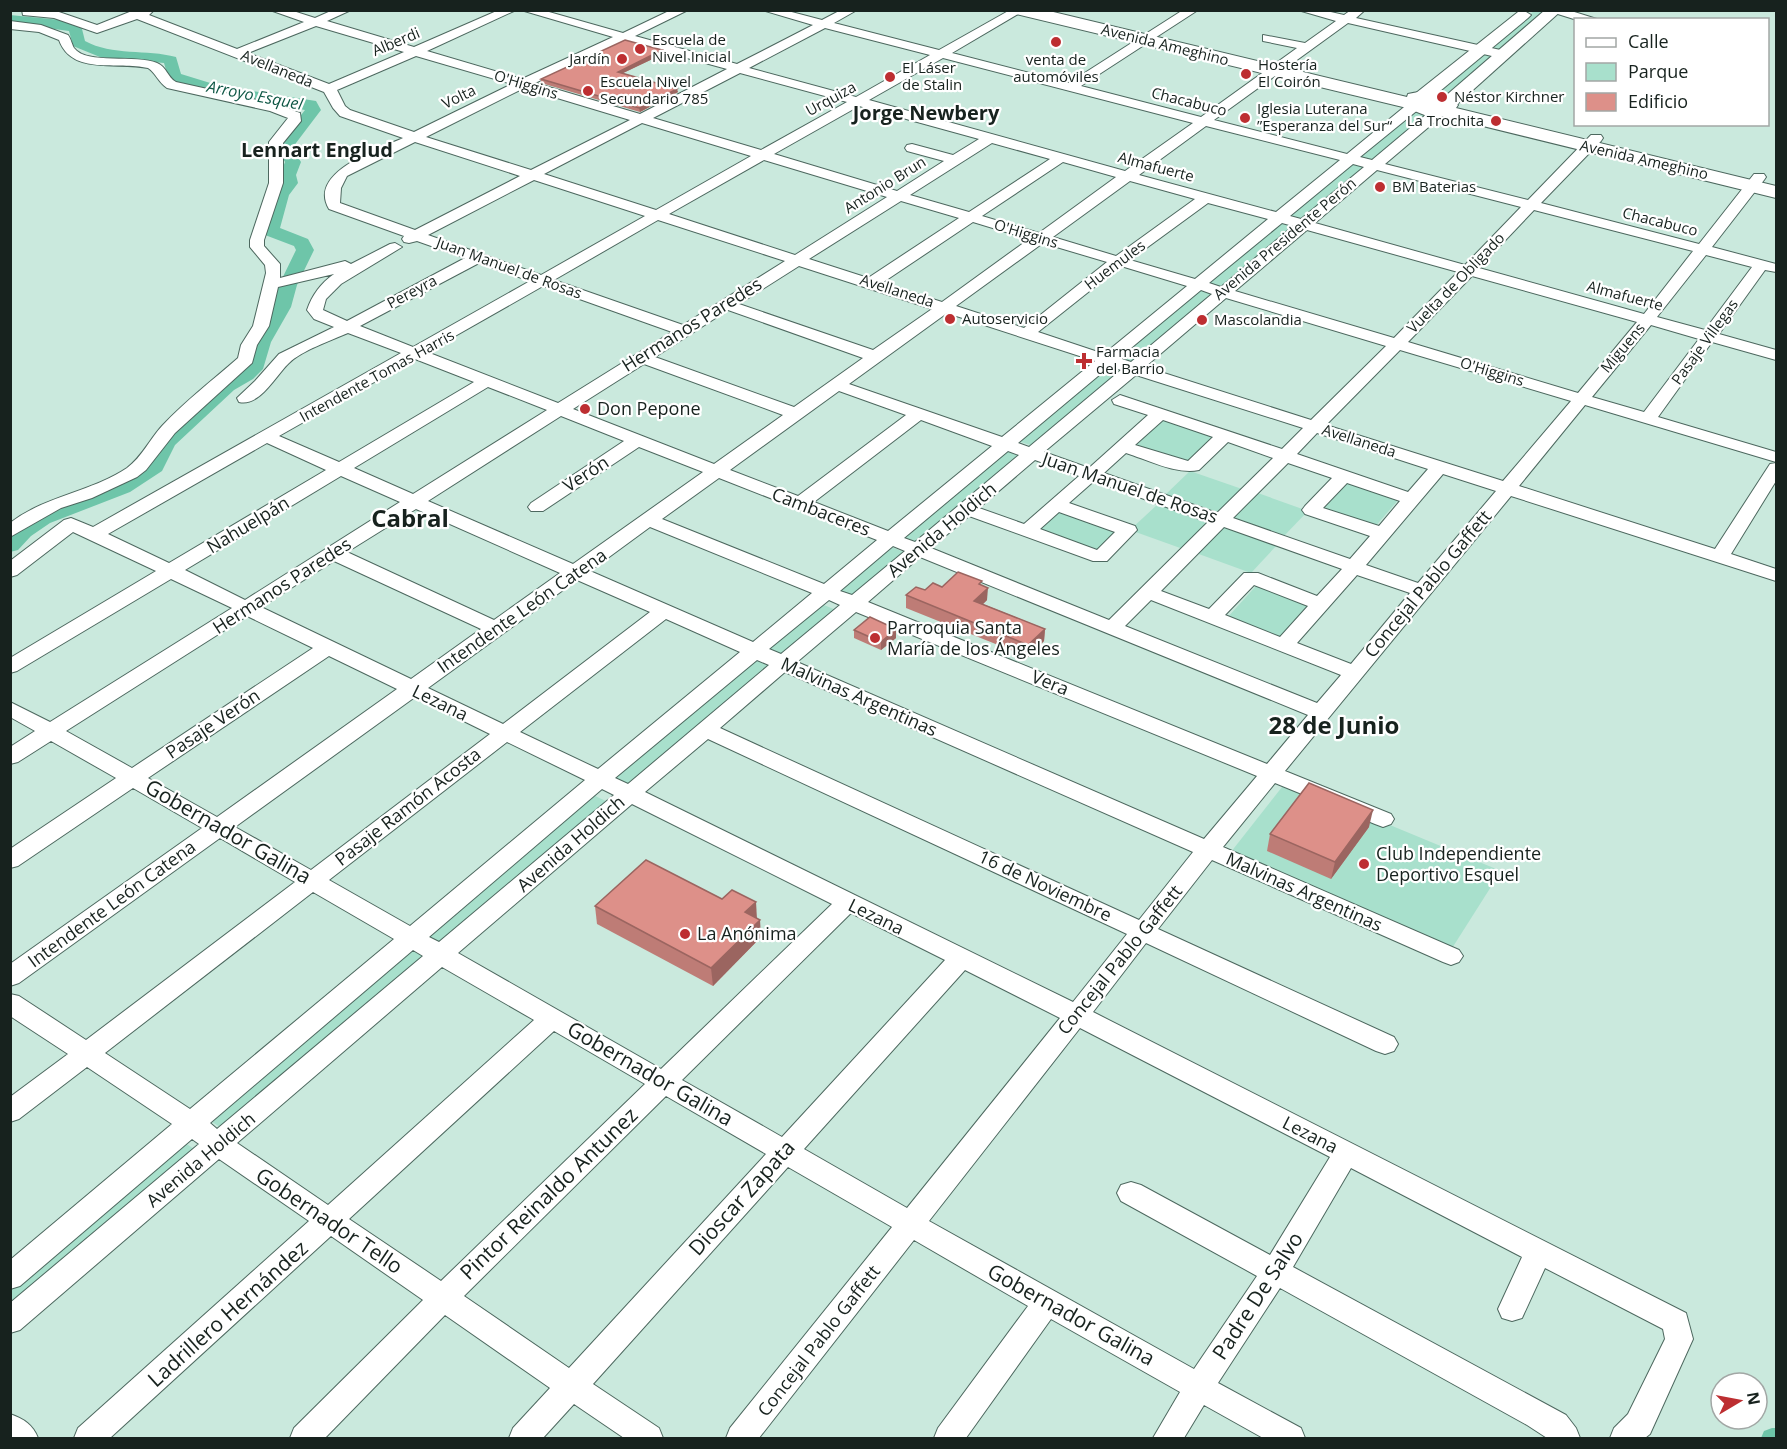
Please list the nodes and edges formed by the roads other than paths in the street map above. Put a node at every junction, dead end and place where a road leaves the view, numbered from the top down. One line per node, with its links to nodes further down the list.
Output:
1 (276, 10): 20 (street, O'Higgins)
2 (345, 10): 20 (street)
3 (510, 10): 29 (street, Alberdi)
4 (527, 10): 23 (street, Almafuerte)
5 (682, 10): 23 (street, Volta)
6 (768, 10): 21 (street, Chacabuco)
7 (851, 10): 21 (street)
8 (1020, 10): 24 (highway, Avenida Ameghino); 31 (street, Urquiza)
9 (1057, 10): 24 (highway, Avenida Ameghino)
10 (1192, 10): 24 (street)
11 (1304, 10): 19 (street)
12 (1359, 10): 19 (street, Intendente León Catena)
13 (1529, 10): 28 (main road, Avenida Presidente Perón)
14 (1553, 11): 18 (street); 32 (main road, Avenida Presidente Perón)
15 (27, 12): 17 (street, Avellaneda)
16 (164, 14): 17 (street)
17 (150, 15): 26 (street); 30 (street, Avellaneda)
18 (1585, 18)
19 (1346, 20): 27 (street, Intendente León Catena); 28 (street)
20 (315, 22): 29 (street, O'Higgins); 30 (street)
21 (824, 25): 31 (street, Chacabuco); 34 (street)
22 (13, 27): 74 (street)
23 (624, 37): 34 (street, Almafuerte); 35 (street, Volta)
24 (1150, 38): 33 (highway, Avenida Ameghino); 36 (street)
25 (1267, 38): 27 (street)
26 (93, 42)
27 (1307, 47): 33 (street, Intendente León Catena)
28 (1481, 50): 32 (street); 38 (main road, Avenida Presidente Perón)
29 (414, 52): 35 (street, O'Higgins); 37 (street, Alberdi)
30 (238, 53): 37 (street, Avellaneda)
31 (941, 55): 36 (street, Chacabuco); 39 (street, Urquiza)
32 (1505, 55): 40 (main road, Avenida Presidente Perón)
33 (1277, 68): 38 (highway, Avenida Ameghino); 42 (street, Intendente León Catena)
34 (738, 69): 39 (street, Almafuerte); 41 (street)
35 (522, 84): 41 (street, O'Higgins); 43 (street, Volta)
36 (1070, 88): 42 (street, Chacabuco)
37 (329, 89): 43 (street, Avellaneda)
38 (1417, 101): 40 (highway, Avenida Ameghino); 49 (street, Avenida Presidente Perón)
39 (859, 102): 44 (street, Almafuerte); 47 (street, Urquiza)
40 (1444, 107): 45 (highway, Avenida Ameghino); 51 (street, Avenida Presidente Perón)
41 (640, 119): 47 (street, O'Higgins); 52 (street)
42 (1202, 122): 49 (street, Chacabuco); 53 (street, Intendente León Catena)
43 (414, 137): 52 (street, Avellaneda); 58 (street, Volta)
44 (990, 138): 48 (street, Almafuerte); 50 (street, Antonio Brun)
45 (1592, 142): 54 (highway, Avenida Ameghino); 59 (street, Vuelta de Obligado)
46 (912, 148): 50 (street)
47 (763, 156): 56 (street, O'Higgins); 60 (street, Urquiza)
48 (1060, 158): 53 (street, Almafuerte); 61 (street)
49 (1348, 159): 51 (street, Chacabuco); 62 (street, Avenida Presidente Perón)
50 (955, 160): 56 (street, Antonio Brun)
51 (1372, 165): 59 (street, Chacabuco); 63 (street, Avenida Presidente Perón)
52 (531, 174): 60 (street, Avellaneda); 64 (street)
53 (1126, 176): 57 (street, Almafuerte); 65 (street, Intendente León Catena)
54 (1762, 181): 55 (highway, Avenida Ameghino); 67 (street, Miguens)
55 (1776, 192)
56 (897, 196): 61 (street, O'Higgins); 69 (street, Antonio Brun)
57 (1205, 198): 62 (street, Almafuerte); 70 (street, Huemules)
58 (334, 206): 64 (street, Juan Manuel de Rosas)
59 (1532, 206): 67 (street, Chacabuco); 72 (street, Vuelta de Obligado)
60 (658, 215): 69 (street, Avellaneda); 73 (street, Intendente Tomas Harris)
61 (969, 218): 65 (street, O'Higgins); 75 (street)
62 (1278, 218): 63 (street, Almafuerte); 76 (street, Avenida Presidente Perón)
63 (1302, 225): 72 (street, Almafuerte); 77 (street, Avenida Presidente Perón)
64 (417, 235): 66 (street); 68 (street, Juan Manuel de Rosas)
65 (1040, 238): 70 (street, O'Higgins); 79 (street, Intendente León Catena)
66 (395, 247): 74 (street); 81 (street, Cambaceres)
67 (1702, 249): 71 (street, Chacabuco); 80 (street, Miguens)
68 (478, 257): 73 (street, Juan Manuel de Rosas); 81 (street, Pereyra)
69 (797, 259): 75 (street, Avellaneda); 78 (street, Hermanos Paredes)
70 (1117, 262): 76 (street, O'Higgins); 83 (street, Huemules)
71 (1769, 266): 84 (street, Pasaje Villegas)
72 (1468, 270): 80 (street, Almafuerte); 85 (street, Vuelta de Obligado)
73 (544, 281): 82 (street, Juan Manuel de Rosas); 86 (street, Intendente Tomas Harris)
74 (278, 283): 126 (street)
75 (871, 283): 79 (street, Avellaneda)
76 (1196, 286): 77 (street, O'Higgins); 90 (street, Avenida Presidente Perón)
77 (1221, 292): 85 (street, O'Higgins); 91 (street, Avenida Presidente Perón)
78 (725, 304): 82 (street, Hermanos Paredes); 89 (street)
79 (945, 307): 83 (street, Avellaneda); 89 (street, Intendente León Catena)
80 (1647, 320): 84 (street, Almafuerte); 95 (street, Miguens)
81 (346, 327): 86 (street, Cambaceres); 94 (street, Pereyra)
82 (684, 331): 88 (street, Hermanos Paredes)
83 (1026, 334): 90 (street, Avellaneda)
84 (1710, 337): 87 (street, Almafuerte); 101 (street, Pasaje Villegas)
85 (1397, 344): 95 (street, O'Higgins); 102 (street, Vuelta de Obligado)
86 (415, 354): 92 (street, Cambaceres); 104 (street, Intendente Tomas Harris)
87 (1776, 356)
88 (641, 357): 97 (street, Hermanos Paredes); 99 (street)
89 (876, 357): 93 (street, Intendente León Catena)
90 (1106, 360): 91 (street, Avellaneda); 106 (street, Avenida Holdich)
91 (1132, 369): 102 (street, Avellaneda); 108 (street, Avenida Holdich)
92 (485, 382): 97 (street, Cambaceres); 113 (street, Nahuelpán)
93 (837, 385): 99 (street, Intendente León Catena); 100 (street, Juan Manuel de Rosas)
94 (245, 398)
95 (1581, 399): 101 (street, O'Higgins); 117 (street, Miguens)
96 (1120, 400): 98 (street)
97 (557, 410): 105 (street, Cambaceres); 119 (street, Hermanos Paredes)
98 (1161, 413): 103 (street); 107 (street)
99 (797, 414): 114 (street, Intendente León Catena)
100 (918, 414): 106 (street, Juan Manuel de Rosas); 120 (street)
101 (1648, 419): 110 (street, O'Higgins)
102 (1314, 426): 109 (street); 111 (street, Avellaneda)
103 (1226, 435): 107 (street); 109 (street)
104 (267, 437): 113 (street, Malvinas Argentinas); 128 (street, Intendente Tomas Harris)
105 (636, 441): 114 (street, Cambaceres); 122 (street, Verón)
106 (1005, 444): 108 (street, Juan Manuel de Rosas); 130 (street, Avenida Holdich)
107 (1122, 446): 115 (street)
108 (1032, 453): 115 (street, Juan Manuel de Rosas); 123 (street, Avenida Holdich)
109 (1284, 456): 116 (street); 124 (street)
110 (1776, 457)
111 (1439, 467): 117 (street, Avellaneda); 118 (street)
112 (1776, 468): 133 (street)
113 (339, 469): 119 (street, Malvinas Argentinas); 136 (street, Nahuelpán)
114 (716, 472): 120 (street, Cambaceres); 125 (street, Intendente León Catena)
115 (1089, 474): 121 (street); 124 (street, Juan Manuel de Rosas)
116 (1343, 476): 118 (street); 129 (street)
117 (1508, 489): 133 (street, Avellaneda); 140 (street, Concejal Pablo Gaffett)
118 (1412, 499): 129 (street)
119 (413, 502): 132 (street, Hermanos Paredes); 137 (street, Malvinas Argentinas)
120 (800, 504): 130 (street, Cambaceres)
121 (1057, 505): 127 (street); 127 (street)
122 (537, 507)
123 (968, 510): 127 (street); 131 (street, Avenida Holdich)
124 (1221, 519): 134 (street, Juan Manuel de Rosas); 141 (street)
125 (649, 520): 137 (street, Intendente León Catena); 139 (street, Vera)
126 (10, 532)
127 (1026, 532)
128 (94, 534): 135 (street, Lezana); 136 (street, Lezana)
129 (1383, 534): 134 (street)
130 (891, 539): 131 (street, Cambaceres); 139 (street, Avenida Holdich)
131 (919, 550): 142 (street, Avenida Holdich); 147 (street, Cambaceres)
132 (333, 553): 144 (street, Hermanos Paredes); 148 (street)
133 (1720, 557): 138 (street, Avellaneda)
134 (1354, 567): 140 (street, Juan Manuel de Rosas); 143 (street)
135 (10, 571)
136 (170, 572): 144 (street, Lezana); 153 (street, Nahuelpán)
137 (574, 573): 145 (street, Malvinas Argentinas); 148 (street, Intendente León Catena)
138 (1776, 575)
139 (827, 591): 142 (street, Vera); 151 (street, Avenida Holdich)
140 (1422, 591): 154 (street, Concejal Pablo Gaffett)
141 (1147, 592): 146 (street); 147 (street)
142 (854, 603): 152 (street, Avenida Holdich); 162 (street, Vera)
143 (1322, 604): 146 (street); 149 (street)
144 (246, 609): 150 (street, Lezana); 159 (street, Hermanos Paredes)
145 (663, 612): 151 (street, Malvinas Argentinas); 160 (street, Pasaje Ramón Acosta)
146 (1212, 617): 149 (street)
147 (1112, 628): 157 (street, Cambaceres)
148 (497, 629): 155 (street, Intendente León Catena)
149 (1284, 645): 154 (street)
150 (327, 648): 155 (street, Lezana); 163 (street, Pasaje Verón)
151 (754, 651): 152 (street, Malvinas Argentinas); 164 (street, Avenida Holdich)
152 (782, 664): 158 (street, Avenida Holdich); 168 (street, Malvinas Argentinas)
153 (10, 668)
154 (1353, 672): 157 (street, Concejal Pablo Gaffett)
155 (411, 690): 160 (street, Lezana); 167 (street, Intendente León Catena)
156 (10, 708): 159 (street, Gobernador Galina)
157 (1320, 712): 162 (street, Concejal Pablo Gaffett)
158 (705, 729): 165 (street, Avenida Holdich); 172 (street, 16 de Noviembre)
159 (52, 731): 161 (street, Hermanos Paredes); 163 (street, Gobernador Galina)
160 (502, 733): 164 (street, Lezana); 170 (street, Pasaje Ramón Acosta)
161 (10, 758)
162 (1270, 773): 166 (street, Vera); 168 (street, Concejal Pablo Gaffett)
163 (133, 778): 167 (street, Gobernador Galina); 169 (street, Pasaje Verón)
164 (600, 779): 165 (street, Lezana); 173 (street, Avenida Holdich)
165 (628, 795): 171 (street, Lezana); 174 (street, Avenida Holdich)
166 (1383, 819)
167 (219, 827): 170 (street, Gobernador Galina); 177 (street, Intendente León Catena)
168 (1208, 849): 172 (street, Concejal Pablo Gaffett); 175 (street, Malvinas Argentinas)
169 (10, 860)
170 (313, 881): 173 (street, Gobernador Galina); 182 (street, Pasaje Ramón Acosta)
171 (847, 903): 176 (street, Lezana); 183 (street, Pintor Reinaldo Antunez)
172 (1145, 932): 179 (street, Concejal Pablo Gaffett); 181 (street, 16 de Noviembre)
173 (412, 938): 174 (street, Gobernador Galina); 185 (street, Avenida Holdich)
174 (441, 954): 180 (street, Gobernador Galina); 186 (street, Avenida Holdich)
175 (1451, 956)
176 (962, 959): 179 (street, Lezana); 187 (street, Dioscar Zapata)
177 (10, 977)
178 (10, 1003): 182 (street, Gobernador Tello)
179 (1077, 1015): 188 (street, Lezana); 191 (street, Concejal Pablo Gaffett)
180 (552, 1018): 183 (street, Gobernador Galina); 190 (street, Ladrillero Hernández)
181 (1385, 1044)
182 (87, 1054): 184 (street, Pasaje Ramón Acosta); 185 (street, Gobernador Tello)
183 (663, 1082): 187 (street, Gobernador Galina); 195 (street, Pintor Reinaldo Antunez)
184 (10, 1112)
185 (192, 1124): 186 (street, Gobernador Tello); 194 (street, Avenida Holdich)
186 (219, 1145): 190 (street, Gobernador Tello); 198 (street, Avenida Holdich)
187 (785, 1152): 191 (street, Gobernador Galina); 199 (street, Dioscar Zapata)
188 (1346, 1153): 192 (street, Lezana); 193 (street, Padre De Salvo)
189 (1131, 1193): 193 (street)
190 (330, 1222): 195 (street, Gobernador Tello); 203 (street, Ladrillero Hernández)
191 (911, 1224): 196 (street, Gobernador Galina); 207 (street, Concejal Pablo Gaffett)
192 (1538, 1253): 197 (street); 212 (street, Lezana)
193 (1275, 1272): 200 (street, Padre De Salvo); 211 (street)
194 (10, 1277)
195 (442, 1299): 199 (street, Gobernador Tello); 204 (street, Pintor Reinaldo Antunez)
196 (1047, 1302): 200 (street, Gobernador Galina); 208 (street)
197 (1512, 1310)
198 (10, 1321)
199 (571, 1387): 205 (street, Dioscar Zapata); 206 (street, Gobernador Tello)
200 (1199, 1387): 209 (street, Padre De Salvo); 210 (street, Gobernador Galina)
201 (10, 1428): 202 (street)
202 (23, 1438)
203 (89, 1438)
204 (305, 1438)
205 (524, 1438)
206 (648, 1438)
207 (741, 1438)
208 (949, 1438)
209 (1168, 1438)
210 (1290, 1438)
211 (1565, 1438)
212 (1625, 1438)

